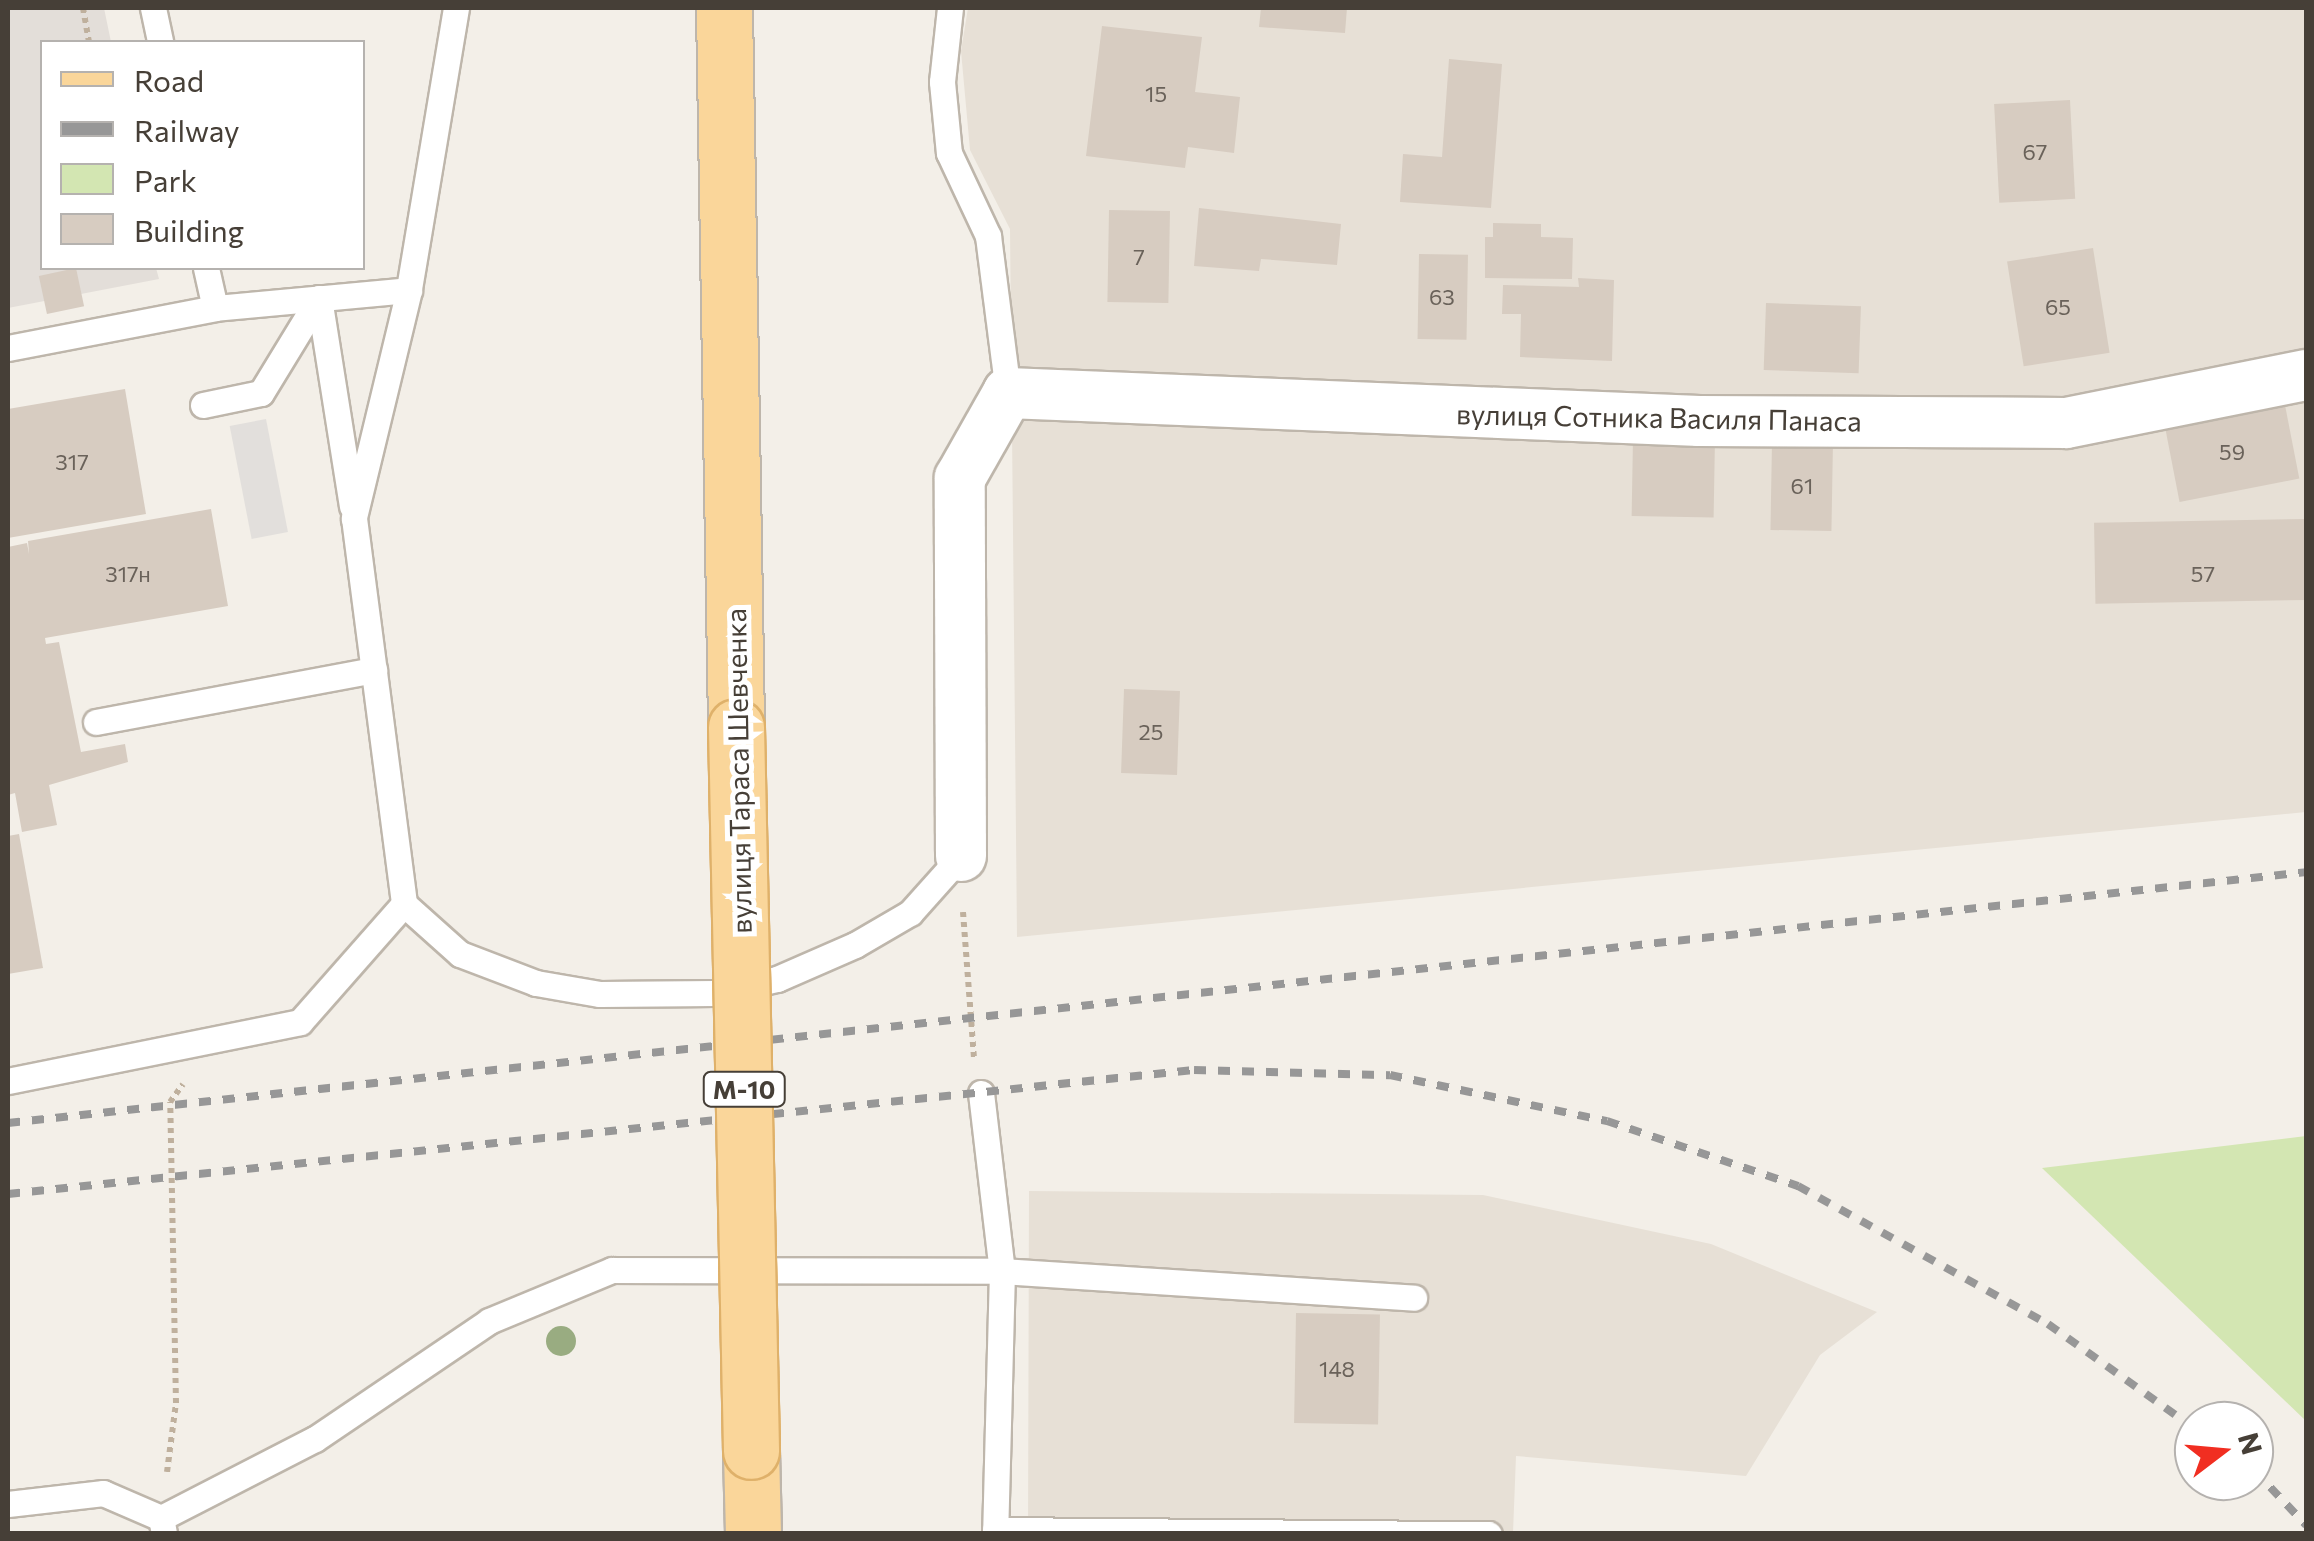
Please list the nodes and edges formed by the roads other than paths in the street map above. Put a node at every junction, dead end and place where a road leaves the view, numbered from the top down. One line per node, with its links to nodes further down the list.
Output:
1 (153, 8): 5 (lane)
2 (456, 8): 7 (lane)
3 (724, 8): 26 (main road, вулиця Тараса Шевченка / М-10, bridge)
4 (950, 8): 12 (lane)
5 (160, 40)
6 (206, 270): 9 (lane)
7 (410, 290): 8 (lane); 14 (lane)
8 (320, 298): 9 (lane); 13 (lane); 14 (lane)
9 (215, 308): 10 (lane)
10 (8, 348)
11 (2306, 375): 12 (street, вулиця Сотника Василя Панаса)
12 (1008, 393): 17 (street)
13 (203, 405)
14 (354, 518): 15 (lane)
15 (374, 670): 16 (lane); 18 (lane)
16 (96, 722)
17 (961, 856): 18 (lane)
18 (404, 904): 19 (lane)
19 (8, 1081)
20 (981, 1094): 21 (lane)
21 (1002, 1270): 22 (lane); 24 (lane); 25 (lane)
22 (1414, 1298)
23 (8, 1504): 24 (lane)
24 (162, 1526)
25 (995, 1532): 27 (lane)
26 (753, 1534)
27 (1489, 1534)

